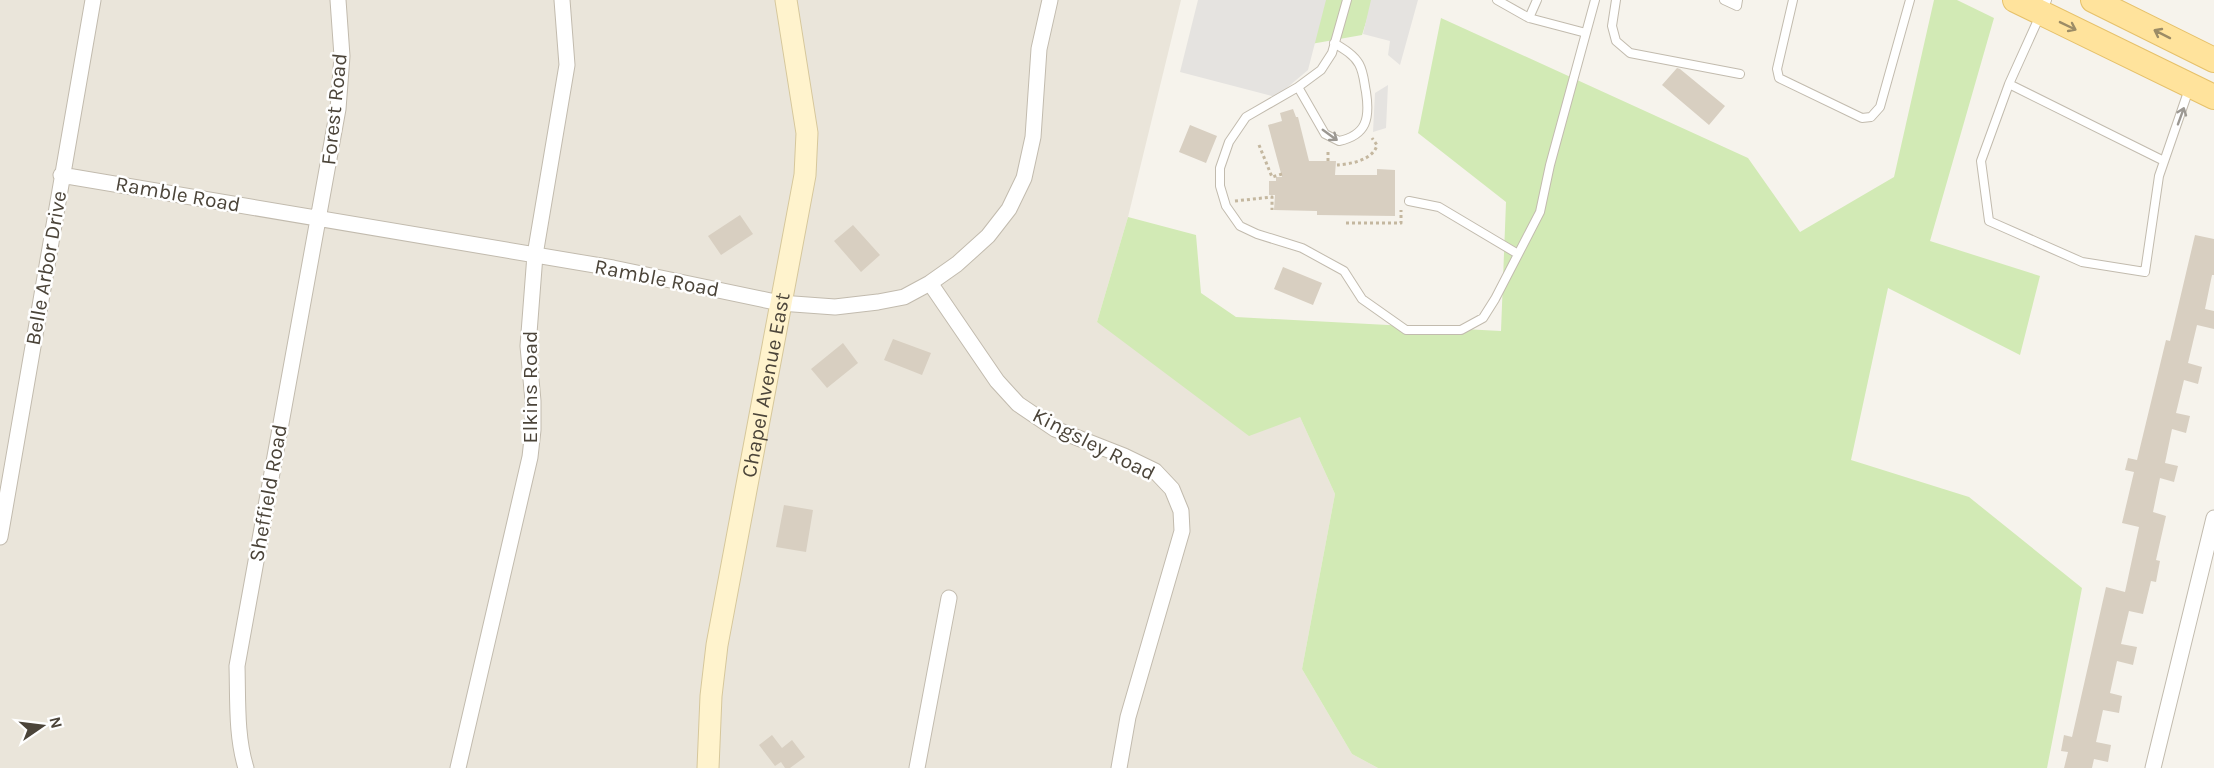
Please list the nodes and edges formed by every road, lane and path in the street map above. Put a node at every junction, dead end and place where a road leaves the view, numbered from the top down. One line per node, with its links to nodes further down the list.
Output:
1 (93, 0): 34 (street, Belle Arbor Drive)
2 (338, 0): 38 (street, Forest Road)
3 (562, 0): 41 (street, Elkins Road)
4 (786, 0): 43 (street, Chapel Avenue East)
5 (1050, 0): 42 (street, Ramble Road)
6 (1347, 0): 20 (lane)
7 (1497, 0): 18 (lane)
8 (1537, 0): 18 (lane)
9 (1595, 0): 19 (lane)
10 (1616, 0): 22 (lane)
11 (1724, 0): 12 (lane)
12 (1738, 0)
13 (1793, 0): 14 (lane)
14 (1910, 0)
15 (2015, 0): 17 (main road)
16 (2093, 0): 21 (main road, one-way to 16)
17 (2045, 7): 23 (lane); 24 (main road, one-way to 24)
18 (1528, 18): 19 (lane)
19 (1586, 33): 40 (lane)
20 (1335, 43): 25 (lane); 25 (lane, one-way to 20)
21 (2214, 60)
22 (1740, 74)
23 (2009, 84): 31 (lane); 31 (lane)
24 (2190, 86): 26 (main road); 31 (lane, one-way to 24)
25 (1298, 87): 36 (lane)
26 (2214, 97)
27 (1372, 138): 32 (path)
28 (1259, 145): 33 (path)
29 (1328, 151): 30 (path)
30 (1328, 161)
31 (2164, 161)
32 (1337, 165)
33 (1282, 174)
34 (62, 175): 38 (street, Ramble Road); 45 (street, Belle Arbor Drive)
35 (1405, 201): 39 (path); 40 (lane)
36 (1225, 202): 37 (path); 40 (lane)
37 (1272, 210)
38 (320, 218): 41 (street, Ramble Road); 47 (street, Sheffield Road)
39 (1346, 223)
40 (1518, 254)
41 (535, 255): 43 (street, Ramble Road); 48 (street, Elkins Road)
42 (930, 283): 43 (street, Ramble Road); 51 (street, Kingsley Road)
43 (780, 303): 49 (street, Chapel Avenue East)
44 (2214, 518): 52 (street)
45 (0, 537)
46 (948, 598): 50 (street)
47 (246, 768)
48 (458, 768)
49 (708, 768)
50 (917, 768)
51 (1119, 768)
52 (2153, 768)

